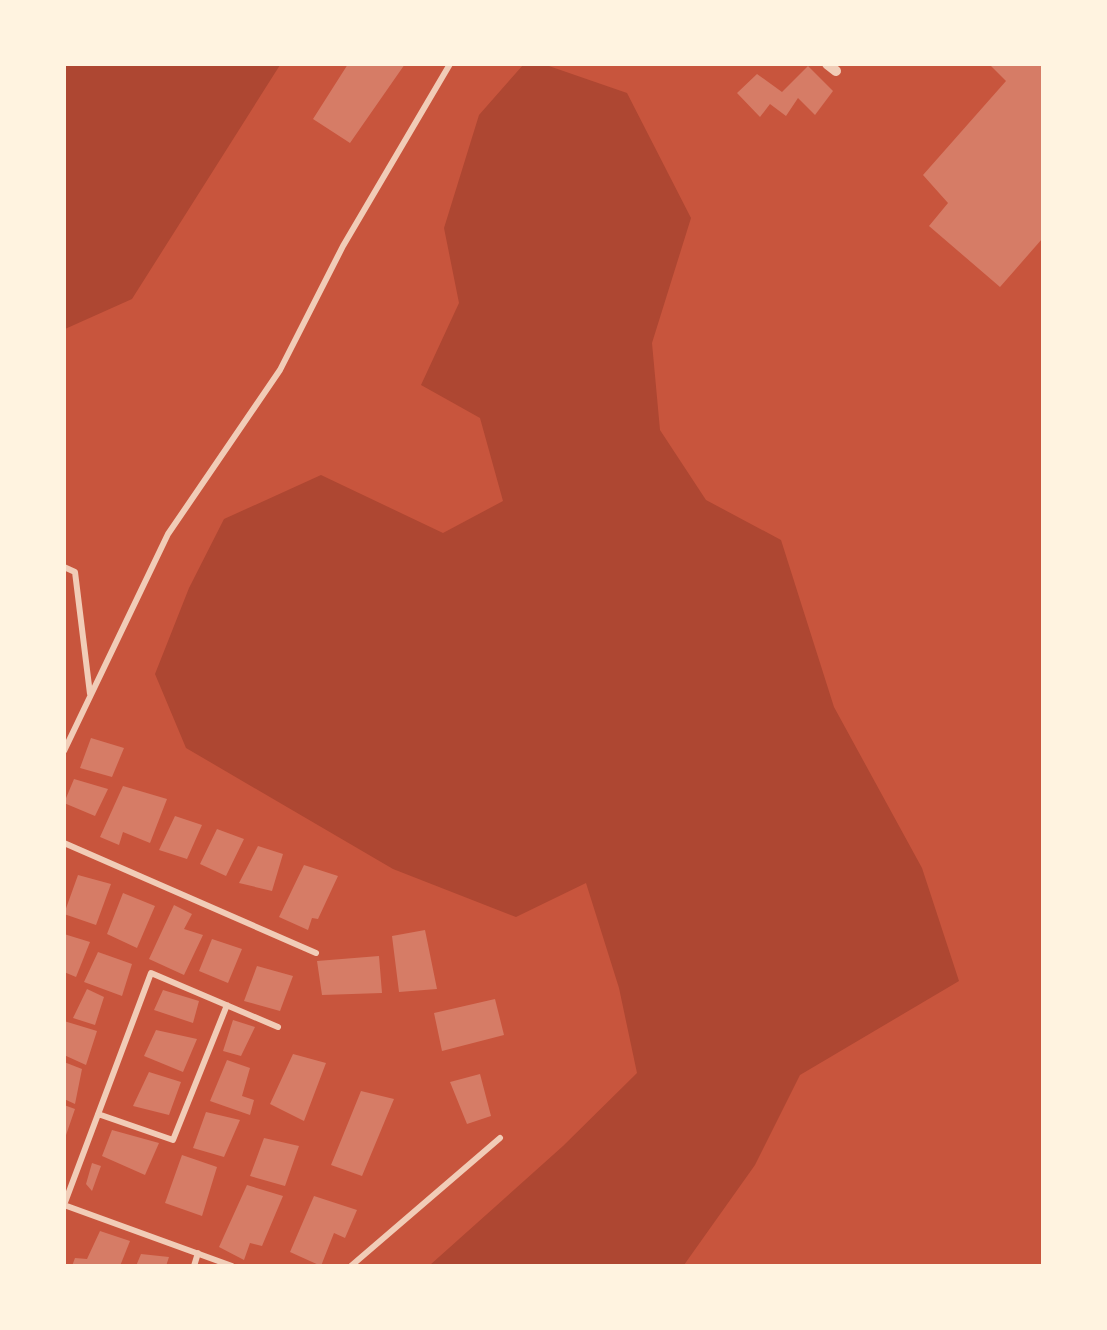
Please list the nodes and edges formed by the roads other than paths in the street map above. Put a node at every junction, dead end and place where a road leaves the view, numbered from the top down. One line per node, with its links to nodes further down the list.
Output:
1 (450, 64): 3 (street)
2 (64, 567): 3 (street)
3 (90, 695): 4 (street)
4 (64, 751)
5 (64, 843): 6 (street)
6 (316, 953)
7 (227, 1005): 8 (street); 9 (street); 9 (street)
8 (278, 1027)
9 (98, 1114): 11 (street)
10 (500, 1138): 15 (street)
11 (64, 1205): 12 (street)
12 (198, 1253): 13 (street); 14 (street)
13 (194, 1266)
14 (232, 1266)
15 (351, 1266)

